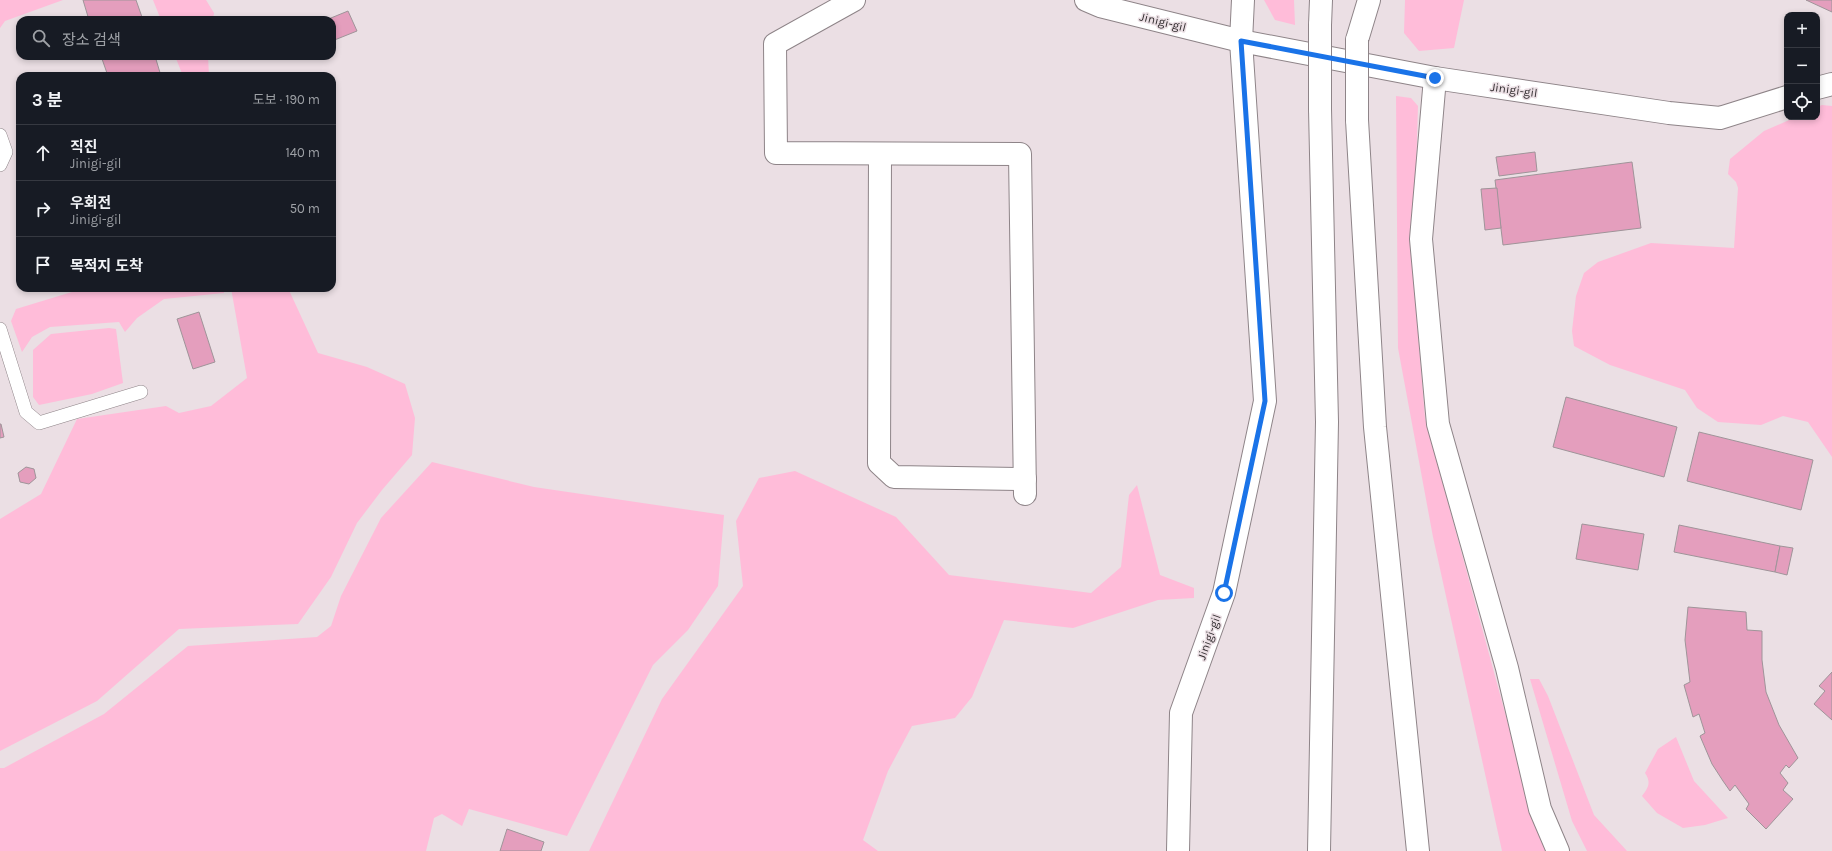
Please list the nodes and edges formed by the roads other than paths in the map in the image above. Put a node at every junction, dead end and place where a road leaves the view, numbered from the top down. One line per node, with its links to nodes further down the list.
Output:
1 (854, 0): 14 (main road)
2 (1086, 0): 8 (main road, Jinigi-gil)
3 (1243, 0): 8 (main road, Jinigi-gil)
4 (1320, 0): 19 (main road, bridge)
5 (1356, 0): 7 (main road)
6 (1369, 0): 7 (main road)
7 (1358, 40): 20 (main road, bridge)
8 (1241, 41): 9 (main road, Jinigi-gil); 18 (main road, Jinigi-gil)
9 (1435, 78): 12 (main road, Jinigi-gil); 21 (main road)
10 (1832, 84): 11 (main road)
11 (1820, 87)
12 (1784, 98)
13 (0, 135): 15 (lane)
14 (880, 154): 14 (main road)
15 (0, 165)
16 (0, 329): 17 (lane)
17 (141, 392)
18 (1178, 851)
19 (1319, 851)
20 (1418, 851)
21 (1558, 851)

